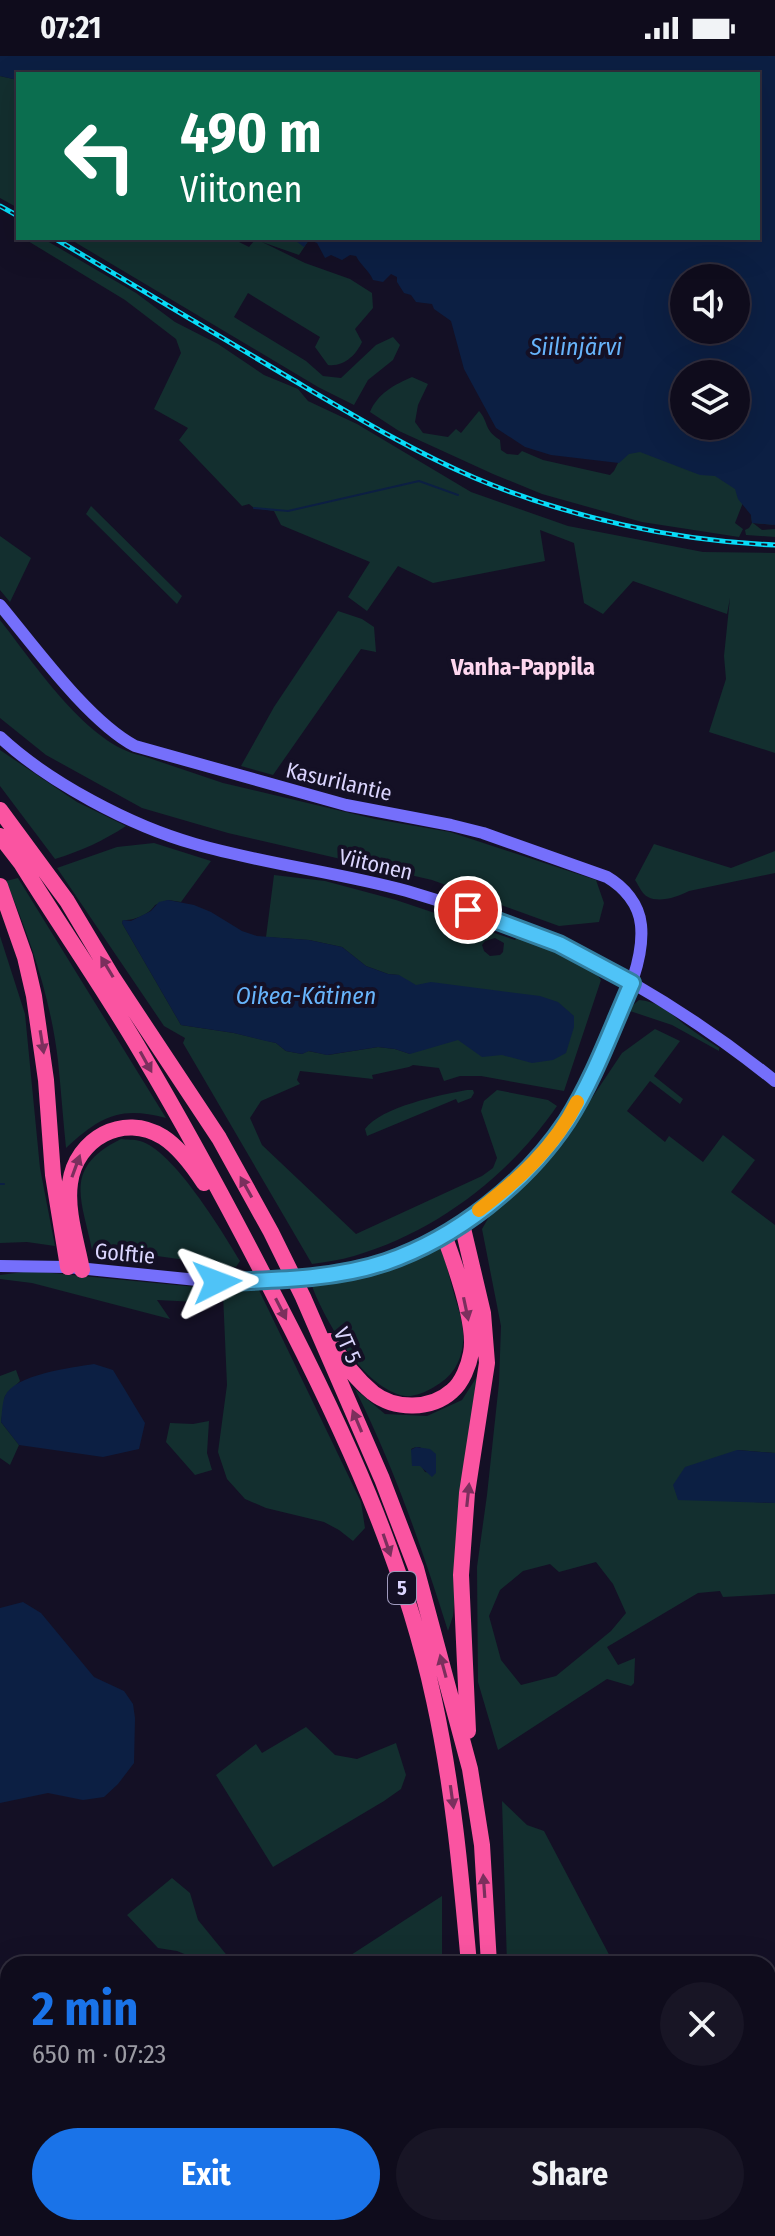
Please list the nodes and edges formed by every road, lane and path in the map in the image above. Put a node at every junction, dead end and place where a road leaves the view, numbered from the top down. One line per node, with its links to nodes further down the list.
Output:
1 (0, 605): 7 (street, Kasurilantie)
2 (0, 737): 7 (street, Viitonen)
3 (0, 810): 5 (highway, VT 5 / 5)
4 (0, 836): 5 (highway, VT 5 / 5)
5 (29, 866): 11 (highway, VT 5 / 5, one-way to 11); 14 (highway, VT 5 / 5, one-way to 5)
6 (0, 886): 13 (highway, one-way to 13)
7 (632, 983): 8 (street, Viitonen); 9 (street, Golftie)
8 (775, 1081)
9 (462, 1224): 10 (street, Golftie); 15 (highway, one-way to 9)
10 (444, 1235): 13 (street, Golftie, bridge); 14 (highway, one-way to 14)
11 (245, 1239): 13 (highway, one-way to 11); 16 (highway, VT 5 / 5, one-way to 16)
12 (0, 1266): 13 (street, Golftie)
13 (75, 1268)
14 (303, 1297): 15 (highway, VT 5 / 5, one-way to 14)
15 (470, 1769): 17 (highway, VT 5 / 5, one-way to 15)
16 (468, 1956)
17 (489, 1956)

